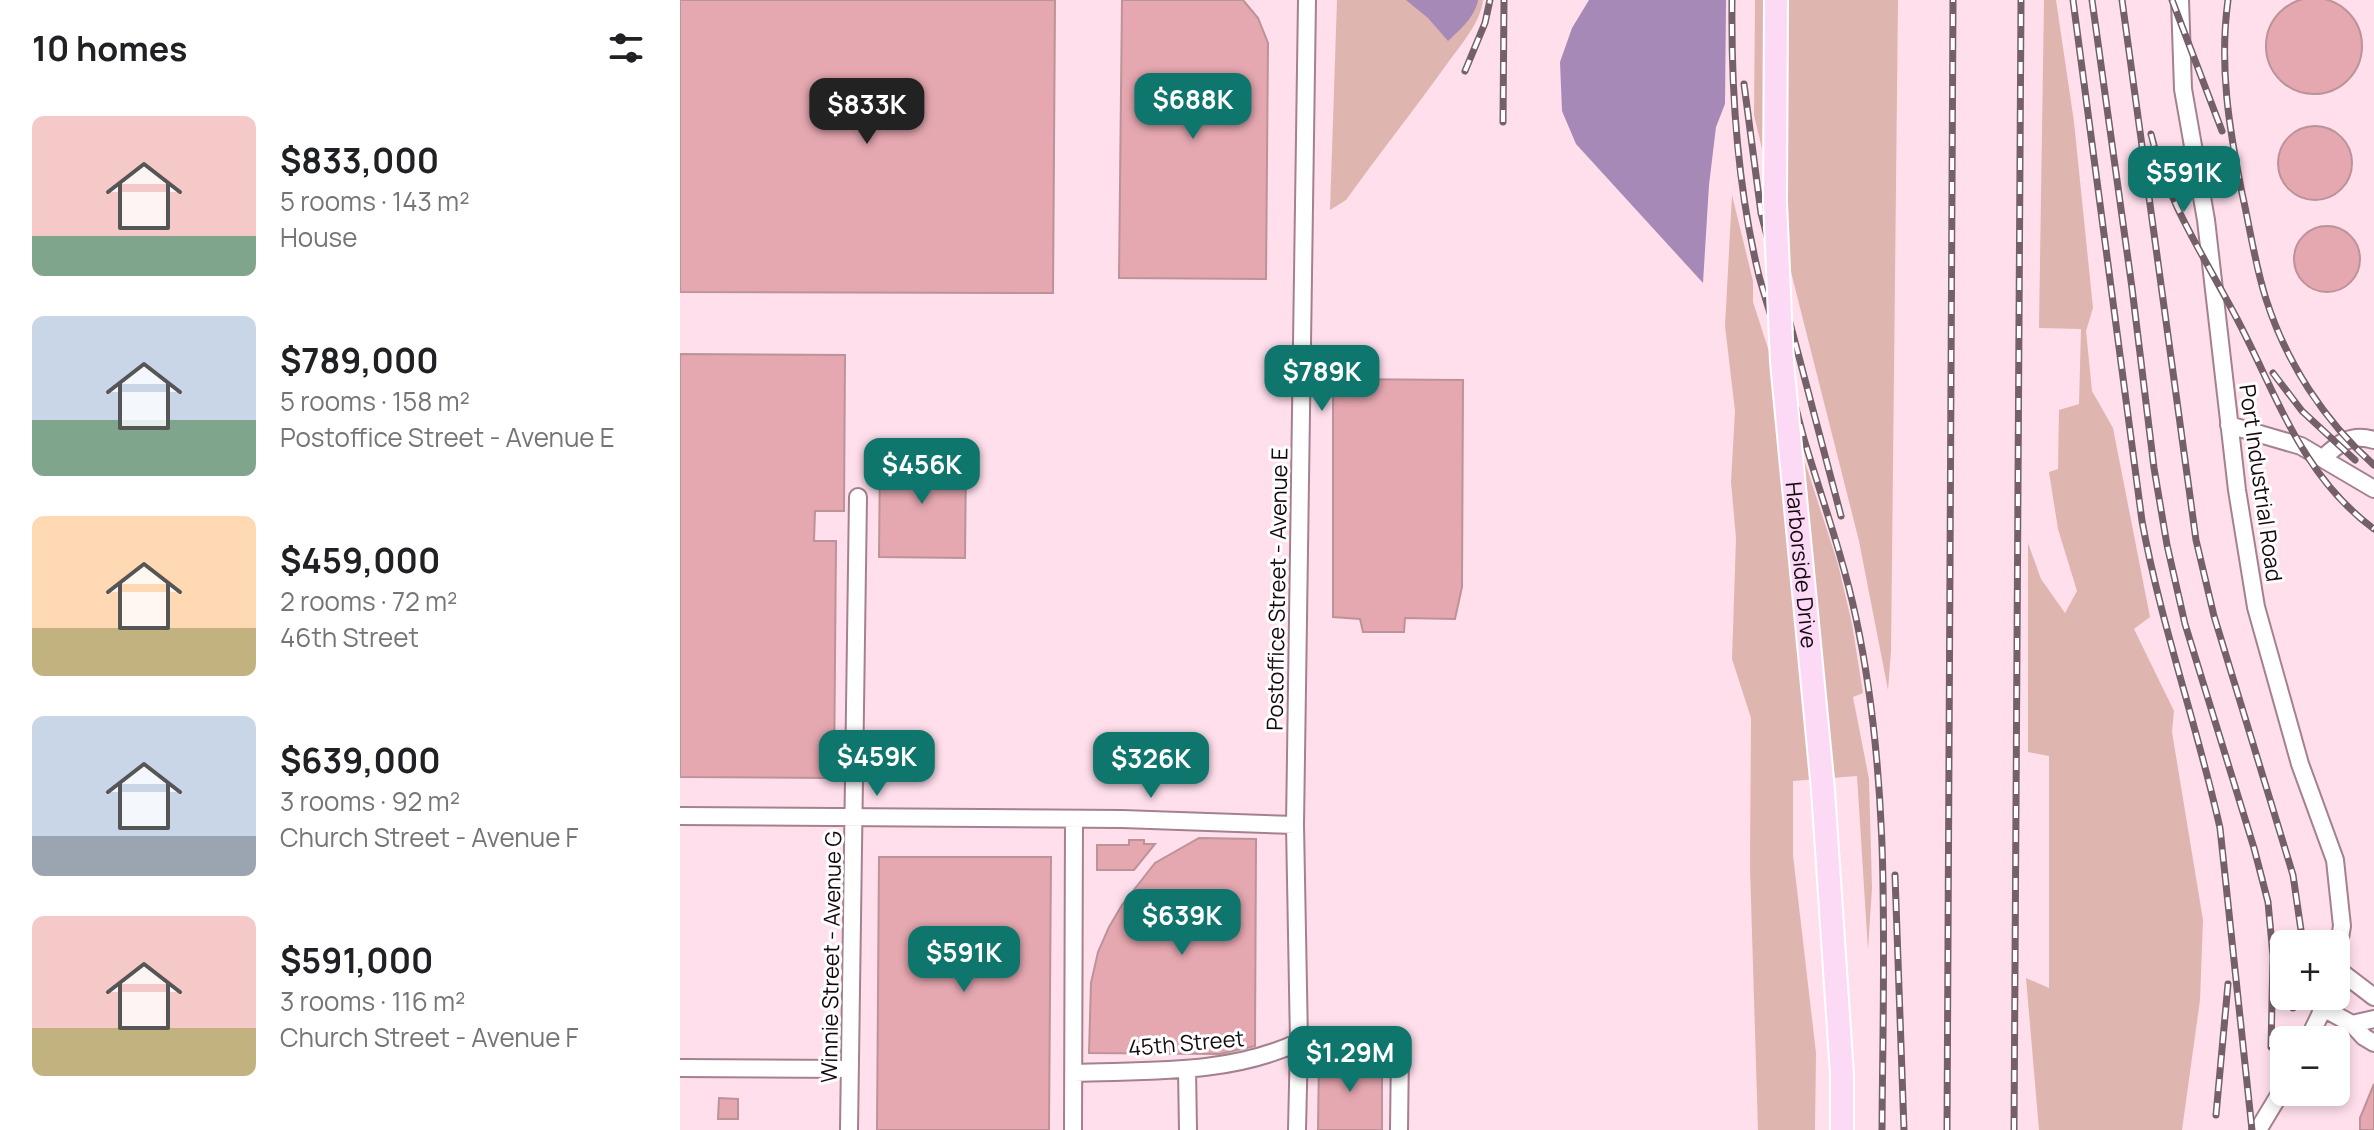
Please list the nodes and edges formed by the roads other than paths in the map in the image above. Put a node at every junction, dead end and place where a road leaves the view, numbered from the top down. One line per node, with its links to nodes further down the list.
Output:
1 (1307, 0): 12 (street, Postoffice Street - Avenue E)
2 (1776, 0): 32 (main road, Harborside Drive, bridge)
3 (2180, 0): 4 (street, Port Industrial Road)
4 (2229, 425): 6 (street); 13 (street, Port Industrial Road)
5 (2374, 440): 6 (street)
6 (2323, 458): 7 (street)
7 (2374, 489)
8 (858, 497): 10 (street, Winnie Street - Avenue G)
9 (680, 816): 10 (street)
10 (855, 817): 11 (street); 23 (street, Winnie Street - Avenue G)
11 (1074, 819): 12 (street); 25 (street)
12 (1295, 825): 19 (street, Postoffice Street - Avenue E)
13 (2341, 930)
14 (2350, 979): 15 (street)
15 (2374, 997)
16 (2334, 1010): 18 (street)
17 (2374, 1019): 18 (street)
18 (2352, 1024): 20 (street)
19 (1299, 1042): 24 (street, 45th Street); 30 (street, Postoffice Street - Avenue E)
20 (2374, 1043)
21 (1400, 1048): 31 (street)
22 (680, 1068): 23 (street)
23 (850, 1069): 27 (street, Winnie Street - Avenue G)
24 (1187, 1069): 25 (street, 45th Street); 29 (street)
25 (1074, 1073): 28 (street)
26 (2273, 1106): 33 (street)
27 (849, 1130)
28 (1073, 1130)
29 (1188, 1130)
30 (1297, 1130)
31 (1399, 1130)
32 (1842, 1130)
33 (2258, 1130)

